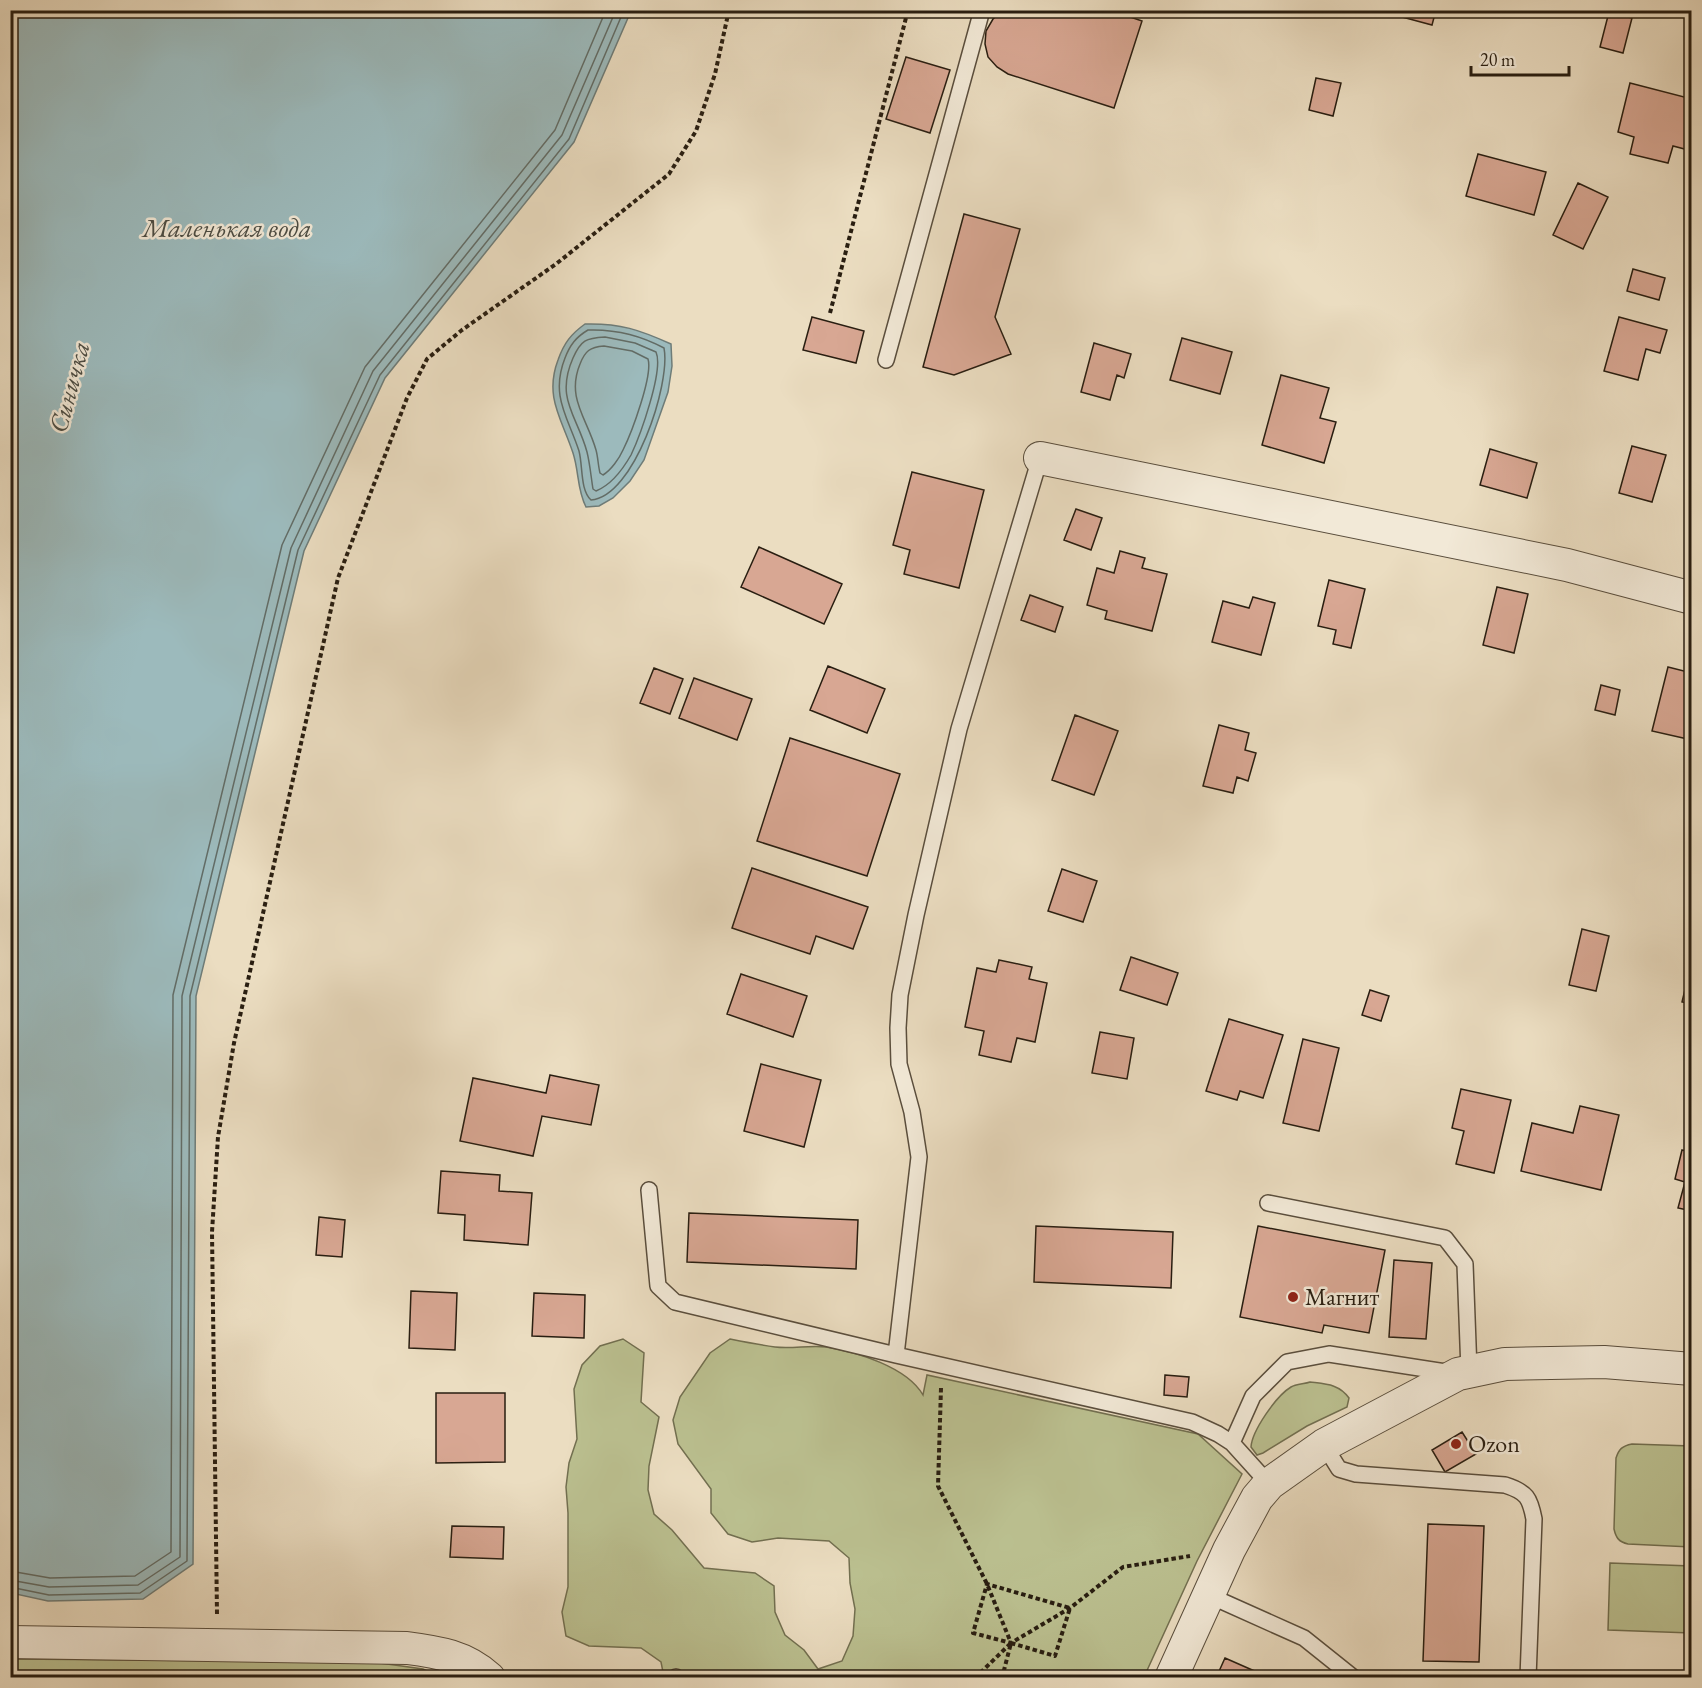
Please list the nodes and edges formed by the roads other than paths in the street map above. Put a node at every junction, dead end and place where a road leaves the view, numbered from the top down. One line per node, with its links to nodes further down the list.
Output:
1 (982, 10): 2 (lane)
2 (886, 360)
3 (1040, 458): 4 (street); 7 (lane)
4 (1692, 598)
5 (649, 1190): 7 (lane)
6 (1268, 1203): 9 (lane)
7 (896, 1355): 10 (lane)
8 (1692, 1369): 9 (street)
9 (1463, 1372): 10 (lane); 11 (street)
10 (1232, 1443): 12 (lane)
11 (1324, 1445): 12 (street); 18 (lane)
12 (1269, 1484): 13 (street)
13 (1208, 1595): 16 (street); 17 (lane)
14 (10, 1642): 15 (street)
15 (489, 1677)
16 (1171, 1677)
17 (1354, 1677)
18 (1528, 1677)

